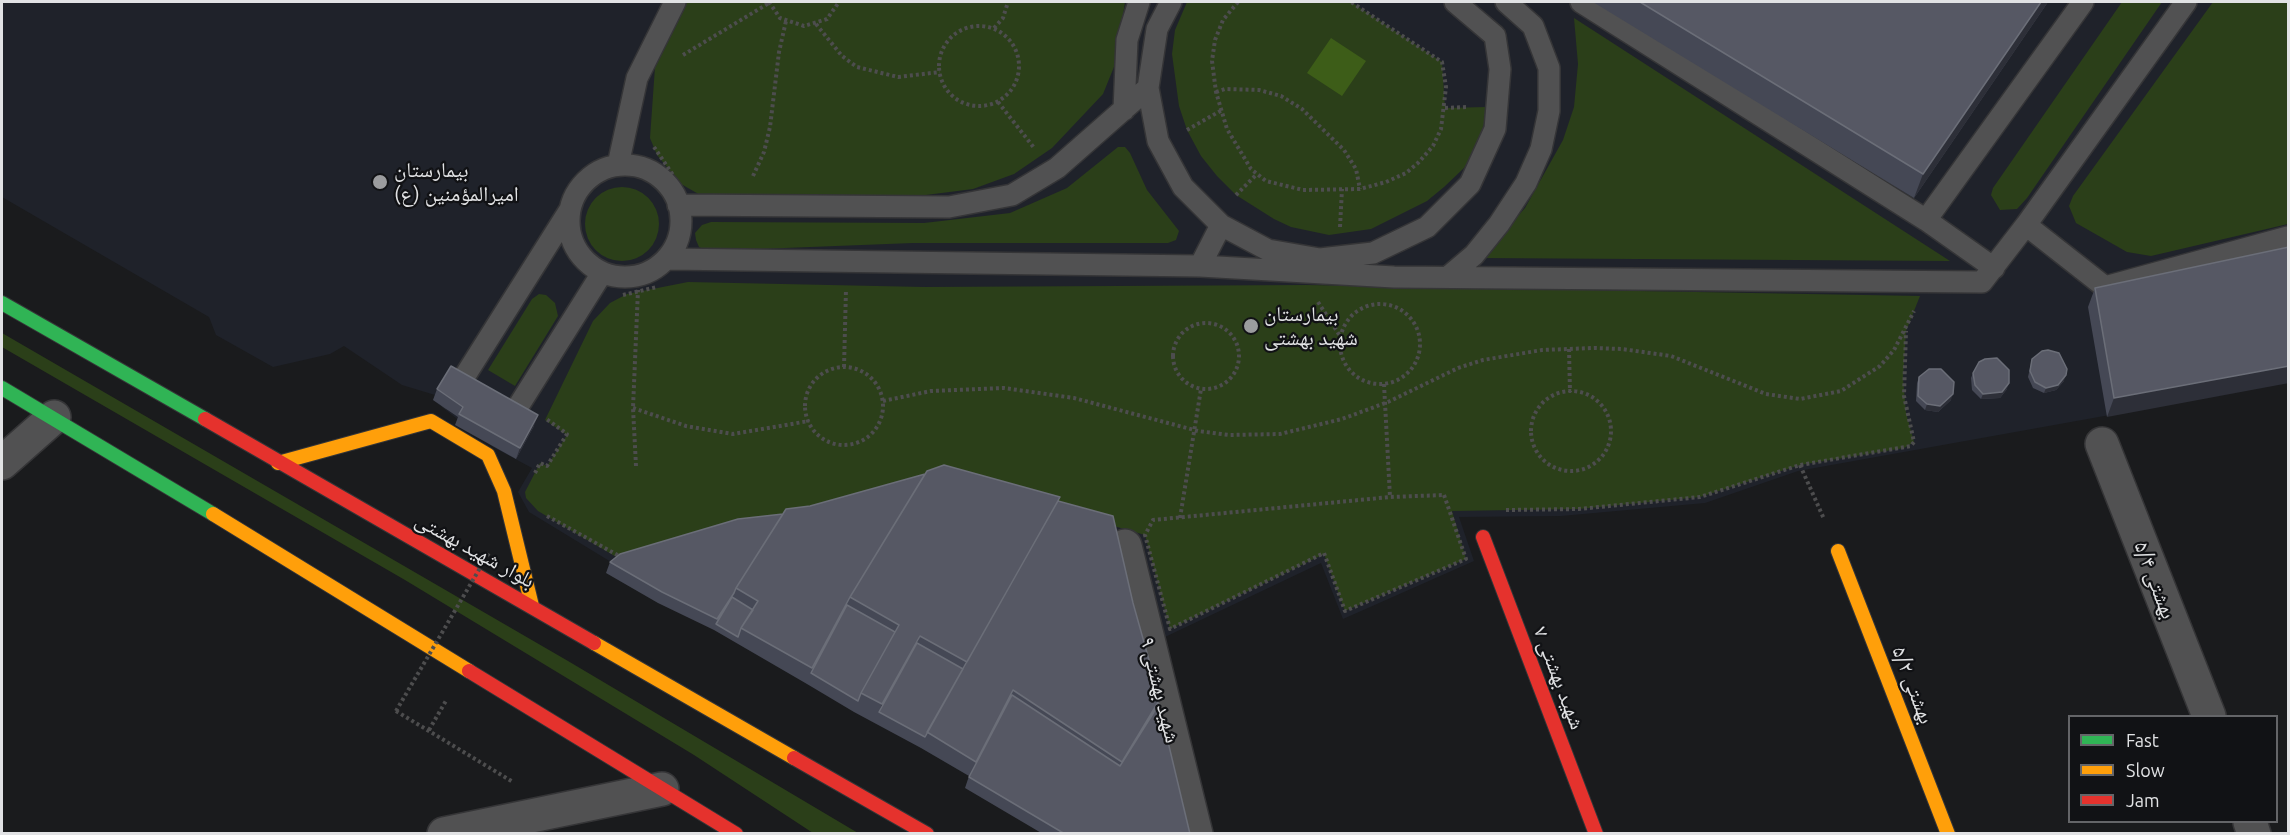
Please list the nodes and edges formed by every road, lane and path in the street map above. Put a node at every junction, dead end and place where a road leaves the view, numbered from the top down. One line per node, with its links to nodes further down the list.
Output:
1 (675, 2): 27 (lane)
2 (769, 2): 14 (path); 17 (path)
3 (839, 2): 15 (path)
4 (1008, 2): 16 (path)
5 (1138, 2): 22 (lane)
6 (1171, 2): 19 (lane)
7 (1238, 2): 20 (path)
8 (1351, 2): 33 (path)
9 (1455, 2): 41 (lane)
10 (1506, 2): 47 (lane)
11 (1581, 2): 36 (lane)
12 (2083, 2): 36 (lane)
13 (2186, 2): 38 (lane)
14 (786, 21): 15 (path); 30 (path)
15 (816, 24): 18 (path)
16 (994, 28): 18 (path); 21 (path)
17 (673, 61)
18 (940, 72): 21 (path)
19 (1148, 88): 22 (lane); 37 (lane)
20 (1216, 92): 23 (path); 33 (path)
21 (998, 102): 26 (path)
22 (1124, 110): 34 (lane)
23 (1222, 110): 25 (path); 28 (path)
24 (650, 138): 29 (path)
25 (1192, 139)
26 (1041, 156)
27 (618, 165): 34 (lane); 35 (lane)
28 (1257, 174): 31 (path); 32 (path)
29 (675, 178)
30 (751, 181)
31 (1230, 189)
32 (1342, 189): 33 (path); 39 (path)
33 (1360, 189)
34 (678, 205): 42 (lane)
35 (569, 210): 45 (lane); 64 (lane)
36 (1926, 220): 44 (lane)
37 (1221, 225): 41 (lane); 43 (lane)
38 (2026, 225): 40 (lane); 44 (lane)
39 (1340, 233)
40 (2289, 237)
41 (1373, 253): 46 (lane)
42 (667, 259): 43 (lane); 45 (lane)
43 (1200, 266): 46 (lane)
44 (1994, 268): 47 (lane)
45 (602, 273): 68 (lane)
46 (1394, 277): 47 (lane)
47 (1448, 277)
48 (846, 284): 54 (path)
49 (1312, 293): 52 (path)
50 (619, 297): 61 (path)
51 (2, 303): 70 (main road, بلوار شهید بهشتی)
52 (1341, 336): 55 (path); 55 (path)
53 (1569, 349): 58 (path); 60 (path); 71 (path)
54 (844, 367): 59 (path); 65 (path)
55 (1384, 384): 60 (path)
56 (2, 388): 63 (main road)
57 (1201, 389): 57 (path); 66 (path)
58 (1570, 392): 58 (path)
59 (883, 401): 65 (path); 66 (path)
60 (1383, 404): 66 (path); 74 (path)
61 (633, 408): 65 (path); 72 (path)
62 (550, 410): 73 (path)
63 (54, 417): 69 (street); 85 (main road)
64 (431, 421): 68 (main road); 70 (main road)
65 (809, 422)
66 (1193, 430): 77 (path)
67 (2102, 444): 84 (street, بهشتی ۵/۴)
68 (488, 455): 83 (main road)
69 (2, 463)
70 (278, 463): 83 (main road, بلوار شهید بهشتی)
71 (1800, 465): 75 (path); 81 (path)
72 (636, 466)
73 (529, 484)
74 (1389, 497): 77 (path); 79 (path)
75 (1498, 510)
76 (538, 511): 82 (path)
77 (1180, 518): 79 (path)
78 (1483, 537): 91 (main road, شهید بهشتی ۷)
79 (1134, 538): 90 (street, شهید بهشتی ۹)
80 (490, 551): 86 (path, bridge)
81 (1838, 551): 92 (main road, بهشتی ۵/۲)
82 (628, 555)
83 (532, 606): 89 (main road, بلوار شهید بهشتی)
84 (2208, 715)
85 (662, 789): 86 (street); 88 (main road)
86 (559, 810): 87 (street)
87 (444, 834)
88 (736, 834)
89 (927, 834)
90 (1196, 834)
91 (1596, 834)
92 (1948, 834)

